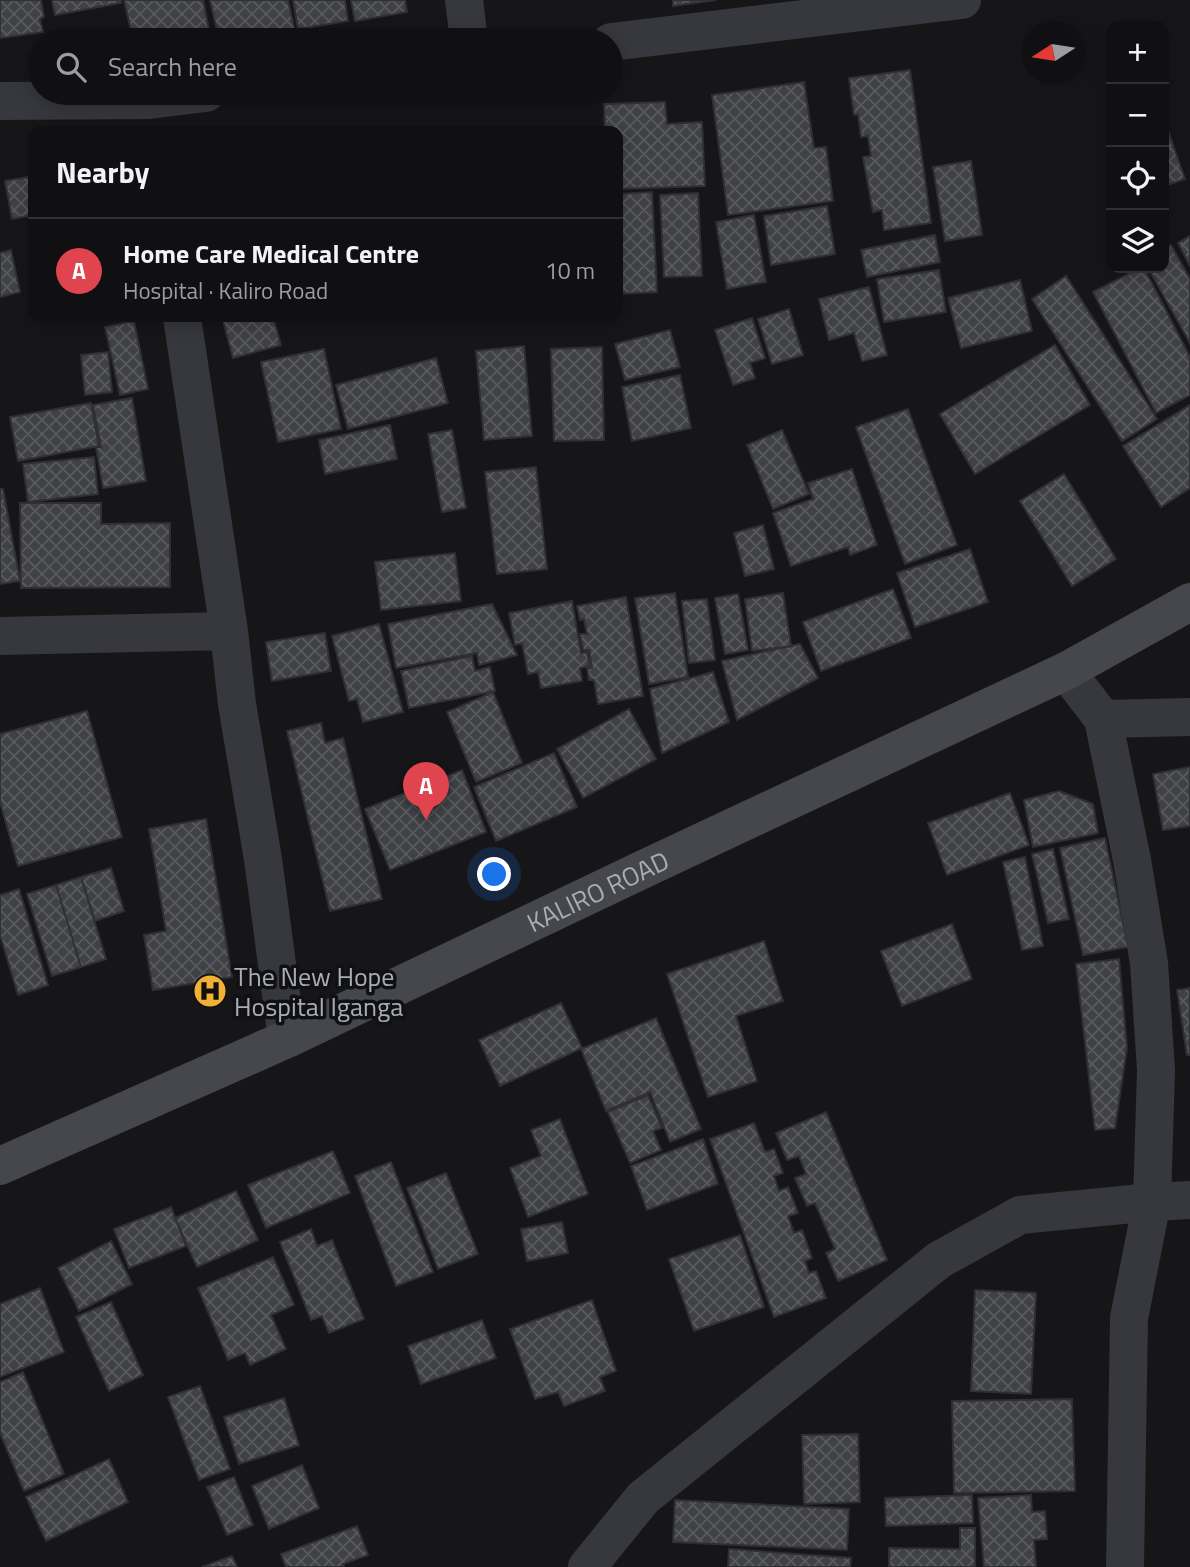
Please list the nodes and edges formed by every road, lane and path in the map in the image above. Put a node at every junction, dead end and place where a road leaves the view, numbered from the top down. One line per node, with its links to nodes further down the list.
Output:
1 (464, 0): 3 (street)
2 (951, 1): 4 (street)
3 (468, 28)
4 (623, 41)
5 (0, 101): 6 (street)
6 (28, 104)
7 (40, 105): 9 (street)
8 (177, 105): 9 (street)
9 (151, 116)
10 (183, 322): 12 (street)
11 (1190, 602): 14 (main road, KALIRO ROAD)
12 (229, 631): 13 (street); 17 (street)
13 (0, 636)
14 (1066, 671): 16 (street); 17 (main road, KALIRO ROAD)
15 (1190, 717): 16 (street)
16 (1103, 719): 20 (street)
17 (287, 1039): 18 (main road, KALIRO ROAD)
18 (0, 1166)
19 (1190, 1200): 20 (street)
20 (1152, 1202): 21 (street); 22 (street)
21 (587, 1567)
22 (1125, 1567)

